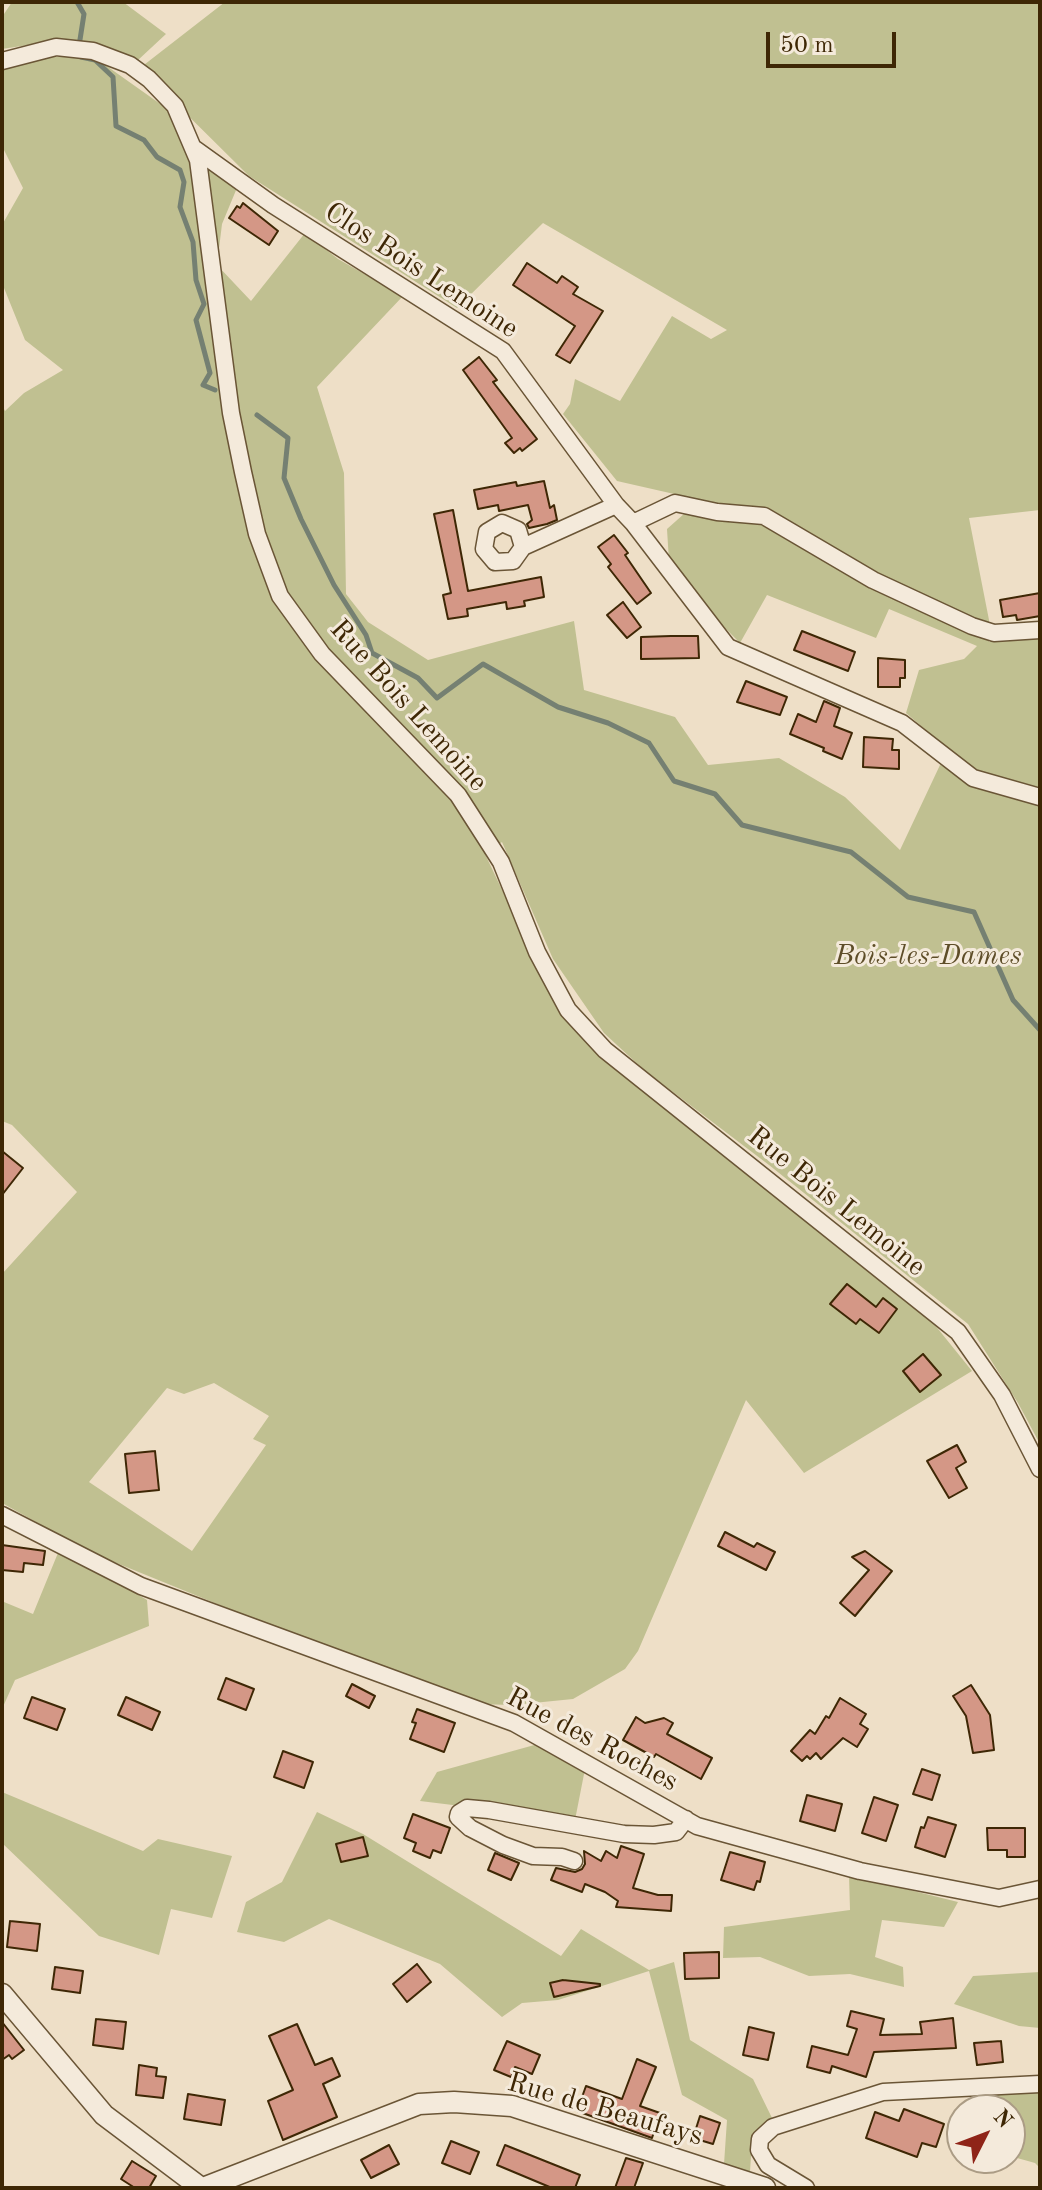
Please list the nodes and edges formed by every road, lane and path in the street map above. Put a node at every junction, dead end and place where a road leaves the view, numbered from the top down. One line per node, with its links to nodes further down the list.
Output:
1 (2, 61): 2 (street, Rue Bois Lemoine)
2 (195, 149): 3 (street, Clos Bois Lemoine); 8 (street, Rue Bois Lemoine)
3 (616, 505): 4 (street, Clos Bois Lemoine); 5 (street)
4 (633, 523): 6 (street); 7 (street, Clos Bois Lemoine)
5 (523, 547)
6 (1040, 630)
7 (1040, 797)
8 (1040, 1469)
9 (2, 1515): 10 (street, Rue des Roches)
10 (686, 1819): 11 (street); 12 (street, Rue des Roches)
11 (574, 1861)
12 (1040, 1889)
13 (2, 1994): 15 (street, Rue de Beaufays)
14 (1040, 2084): 17 (street)
15 (202, 2188): 16 (street, Rue de Beaufays)
16 (765, 2188)
17 (806, 2188)

